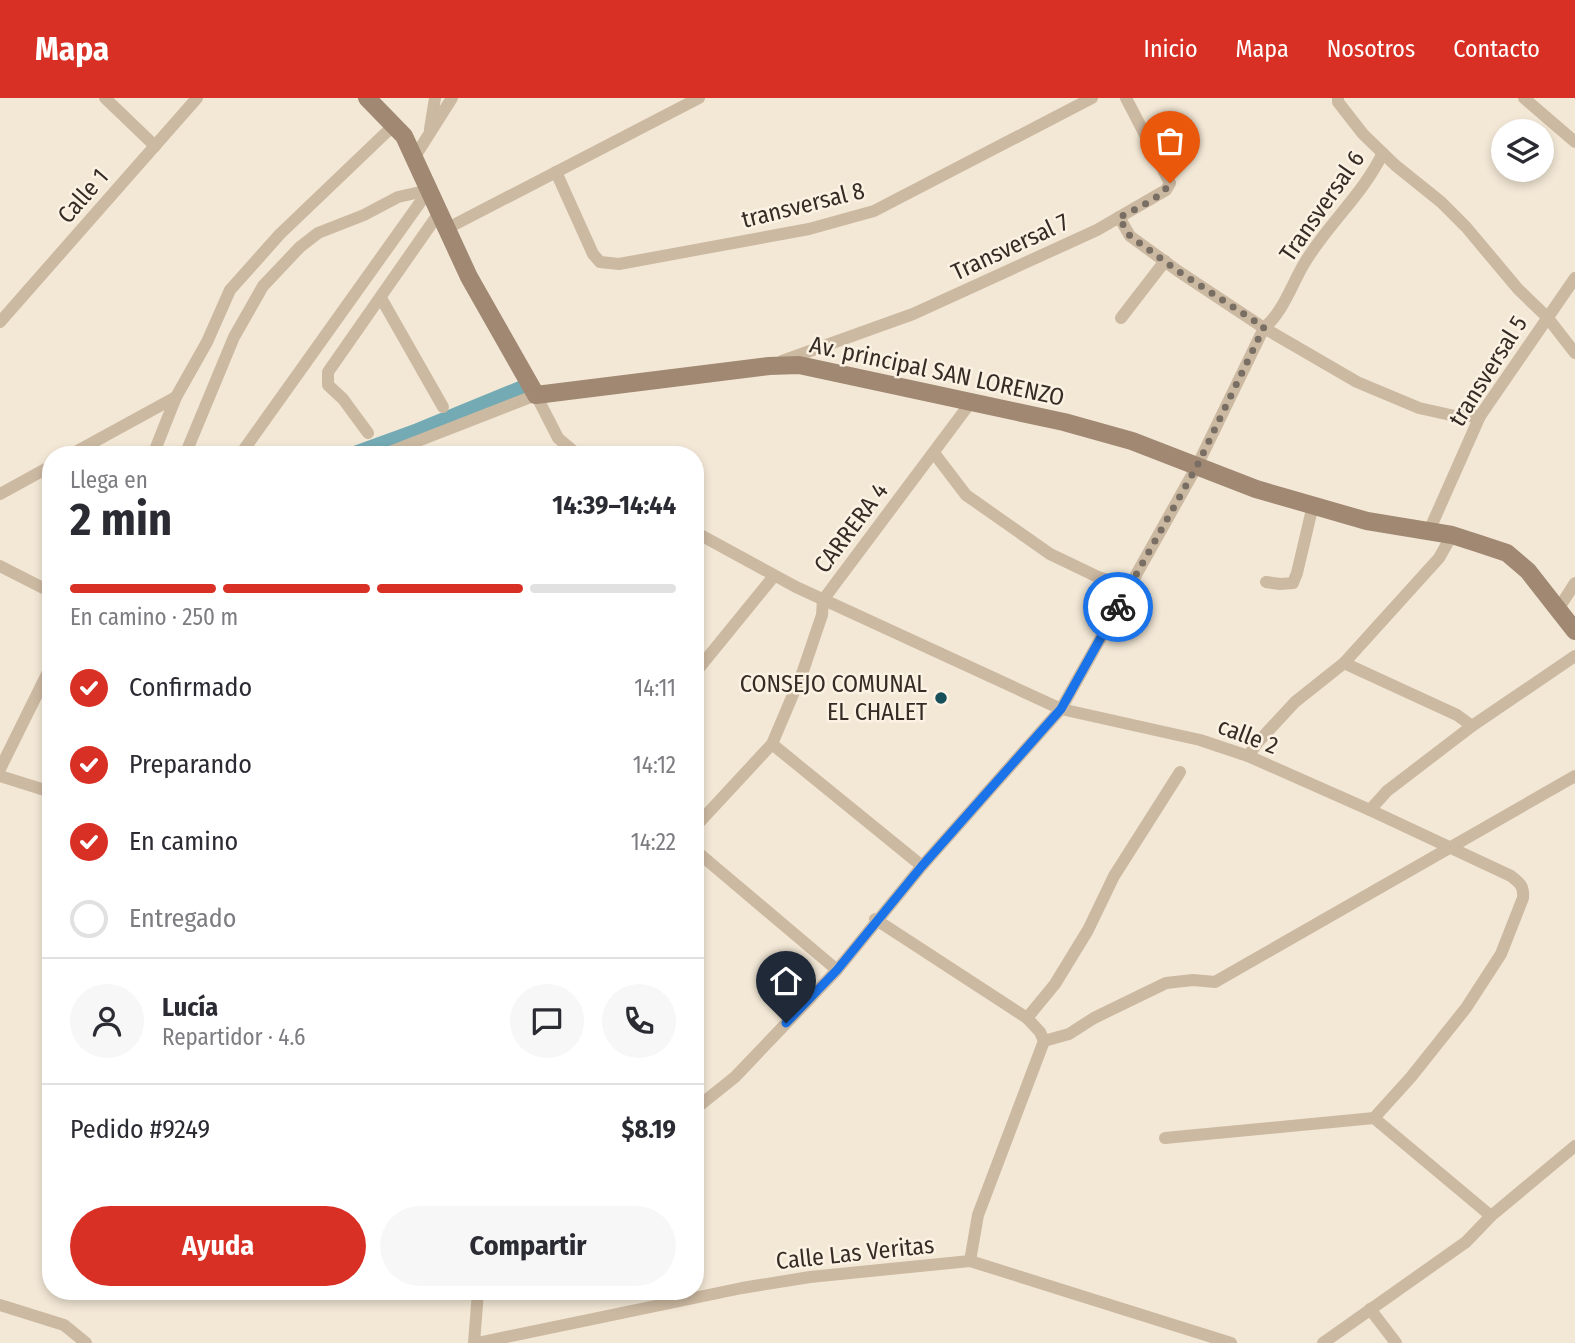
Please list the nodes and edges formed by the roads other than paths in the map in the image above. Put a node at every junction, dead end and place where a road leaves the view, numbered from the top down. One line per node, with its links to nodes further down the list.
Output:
1 (105, 98): 14 (street)
2 (197, 98): 14 (street, Calle 1)
3 (367, 98): 11 (main road)
4 (435, 98): 12 (street)
5 (452, 98): 12 (street)
6 (699, 98): 17 (street)
7 (1092, 98): 17 (street, transversal 8)
8 (1126, 98): 19 (street, Transversal 7)
9 (1338, 98): 15 (street)
10 (1524, 98): 13 (street)
11 (394, 125): 16 (main road); 31 (street)
12 (429, 134): 16 (street)
13 (1575, 142)
14 (155, 146): 26 (street, Calle 1)
15 (1383, 153): 24 (street); 27 (street, Transversal 6)
16 (414, 158): 18 (main road)
17 (556, 172): 20 (street)
18 (429, 190): 20 (main road); 38 (street); 39 (street)
19 (1119, 218): 21 (street); 29 (street, Transversal 7)
20 (443, 221): 23 (street); 30 (main road)
21 (1165, 261): 25 (street); 27 (street)
22 (1575, 278): 24 (street, transversal 5)
23 (381, 298): 33 (street); 35 (street)
24 (1547, 317): 28 (street); 34 (street, transversal 5)
25 (1121, 318)
26 (0, 322)
27 (1264, 327): 34 (street); 43 (street, Transversal 6)
28 (1575, 353)
29 (769, 366): 30 (main road, Av. principal SAN LORENZO); 32 (main road, Av. principal SAN LORENZO)
30 (536, 395): 40 (street); 41 (street)
31 (176, 397): 36 (street); 37 (street)
32 (971, 402): 42 (street, CARRERA 4); 43 (main road, Av. principal SAN LORENZO)
33 (443, 407)
34 (1479, 416): 47 (street, transversal 5)
35 (368, 433)
36 (86, 446)
37 (157, 446)
38 (189, 446)
39 (246, 446)
40 (405, 446)
41 (567, 446)
42 (934, 453): 54 (street); 56 (street, CARRERA 4)
43 (1197, 466): 46 (main road, Av. principal SAN LORENZO); 54 (street, Transversal 6)
44 (42, 471): 45 (street)
45 (0, 494)
46 (1312, 505): 47 (main road, Av. principal SAN LORENZO); 52 (street)
47 (1429, 531): 48 (main road, Av. principal SAN LORENZO)
48 (1452, 535): 57 (main road, Av. principal SAN LORENZO); 61 (street)
49 (704, 537): 51 (street, calle 2)
50 (0, 566): 55 (street)
51 (774, 576): 56 (street, calle 2); 60 (street)
52 (1266, 582)
53 (1575, 583): 57 (street)
54 (1129, 586): 63 (street, Transversal 6)
55 (42, 587)
56 (823, 600): 63 (street, calle 2); 65 (street, CARRERA 4)
57 (1559, 608): 58 (main road, Av. principal SAN LORENZO)
58 (1575, 631)
59 (1575, 656): 64 (street)
60 (704, 662)
61 (1344, 663): 64 (street); 66 (street)
62 (42, 685): 67 (street)
63 (1061, 709): 66 (street, calle 2); 74 (street, Transversal 6)
64 (1472, 726): 71 (street)
65 (772, 744): 72 (street, CARRERA 4); 74 (street)
66 (1248, 756): 71 (street, calle 2)
67 (0, 771): 70 (street)
68 (1180, 772): 77 (street)
69 (1575, 776): 78 (street)
70 (42, 788)
71 (1370, 810): 80 (street, calle 2)
72 (704, 817)
73 (704, 858): 76 (street)
74 (922, 866): 76 (street, Transversal 6)
75 (874, 919): 77 (street)
76 (837, 970): 79 (street, Transversal 6)
77 (1027, 1018): 78 (street)
78 (1044, 1041): 84 (street)
79 (704, 1102)
80 (1374, 1118): 81 (street); 83 (street)
81 (1166, 1138)
82 (1575, 1146): 83 (street)
83 (1491, 1216): 89 (street)
84 (970, 1261): 85 (street, Calle Las Veritas); 92 (street, Calle Las Veritas)
85 (704, 1295)
86 (478, 1300): 91 (street)
87 (681, 1300): 91 (street, Calle Las Veritas)
88 (0, 1305): 90 (street)
89 (1370, 1309): 93 (street); 94 (street)
90 (86, 1343)
91 (476, 1343)
92 (1231, 1343)
93 (1323, 1343)
94 (1395, 1343)

